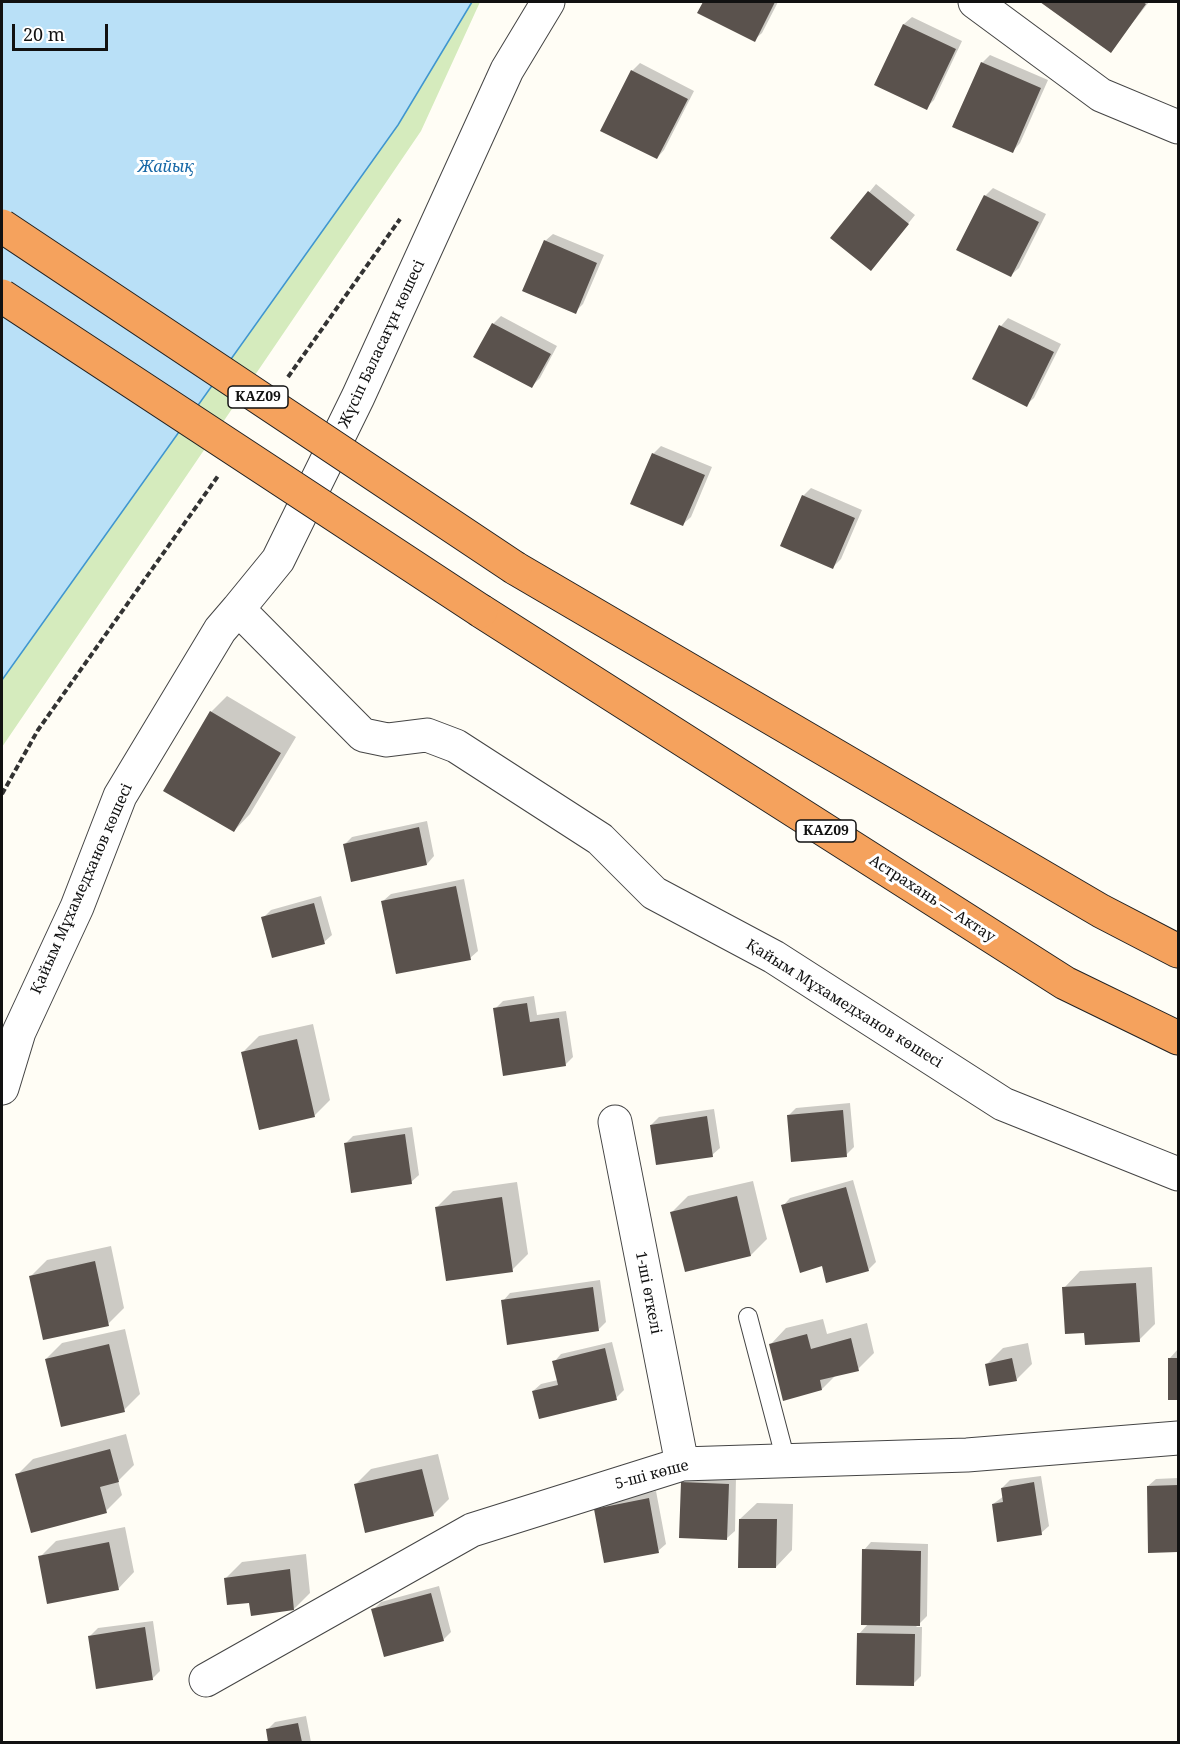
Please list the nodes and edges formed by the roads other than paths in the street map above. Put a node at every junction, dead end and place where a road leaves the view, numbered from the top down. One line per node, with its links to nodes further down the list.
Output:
1 (548, 2): 6 (street, Жүсіп Баласағұн көшесі)
2 (975, 2): 3 (street)
3 (1179, 127)
4 (2, 226): 7 (highway, KAZ09, bridge)
5 (2, 296): 8 (highway, Астрахань — Актау / KAZ09, bridge)
6 (238, 609): 9 (street, Қайым Мұхамедханов көшесi); 11 (street, Қайым Мұхамедханов көшесi)
7 (1179, 951)
8 (1179, 1038)
9 (2, 1088)
10 (615, 1122): 15 (street, 1-ші өткелі)
11 (1179, 1173)
12 (748, 1317): 14 (lane)
13 (1179, 1438): 14 (street, 5-шi көше)
14 (786, 1461): 15 (street, 5-шi көше)
15 (682, 1464): 16 (street, 5-шi көше)
16 (207, 1680)

